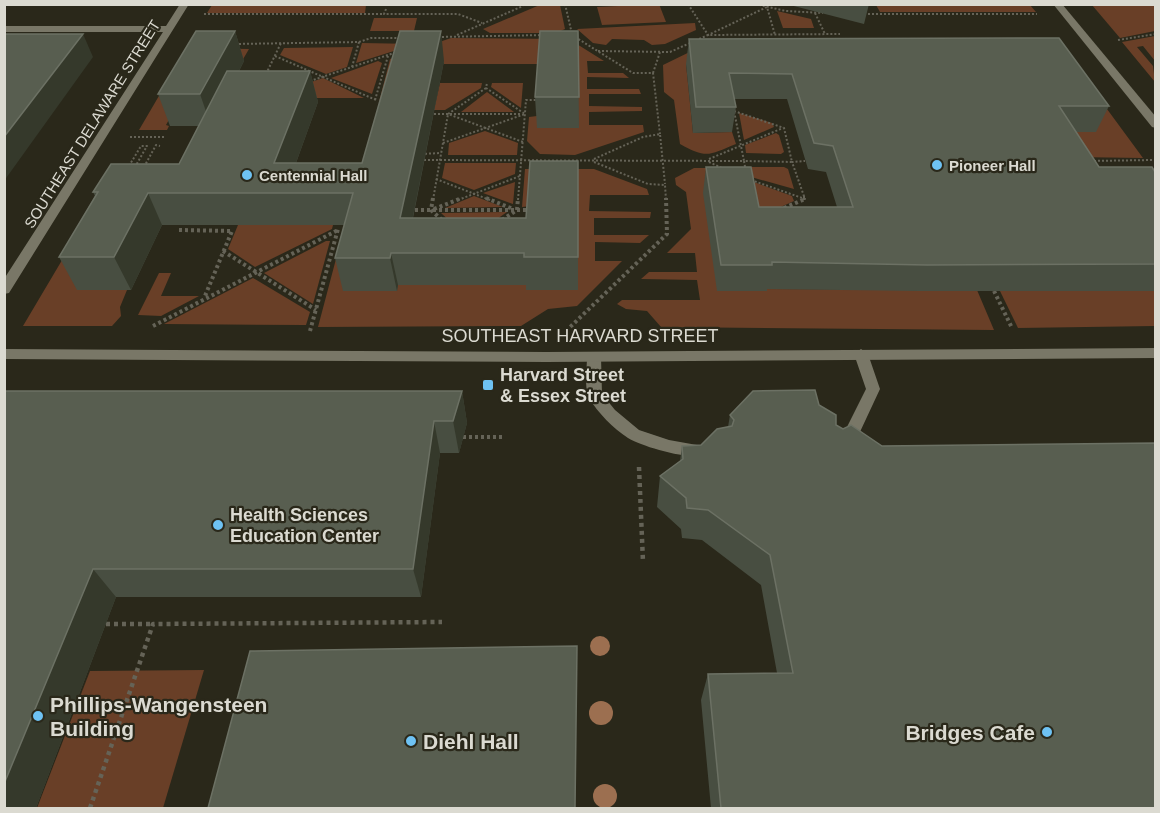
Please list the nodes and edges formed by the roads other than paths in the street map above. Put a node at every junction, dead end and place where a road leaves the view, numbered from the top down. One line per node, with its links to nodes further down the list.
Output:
1 (185, 4): 4 (street, SOUTHEAST DELAWARE STREET)
2 (1057, 4): 5 (street)
3 (4, 29): 4 (street)
4 (170, 29): 6 (street, SOUTHEAST DELAWARE STREET)
5 (1155, 125)
6 (4, 290)
7 (1155, 353): 9 (street, SOUTHEAST HARVARD STREET)
8 (4, 354): 10 (street, SOUTHEAST HARVARD STREET)
9 (861, 354): 10 (street, SOUTHEAST HARVARD STREET); 11 (street)
10 (594, 357): 12 (street)
11 (833, 452)
12 (718, 453)

